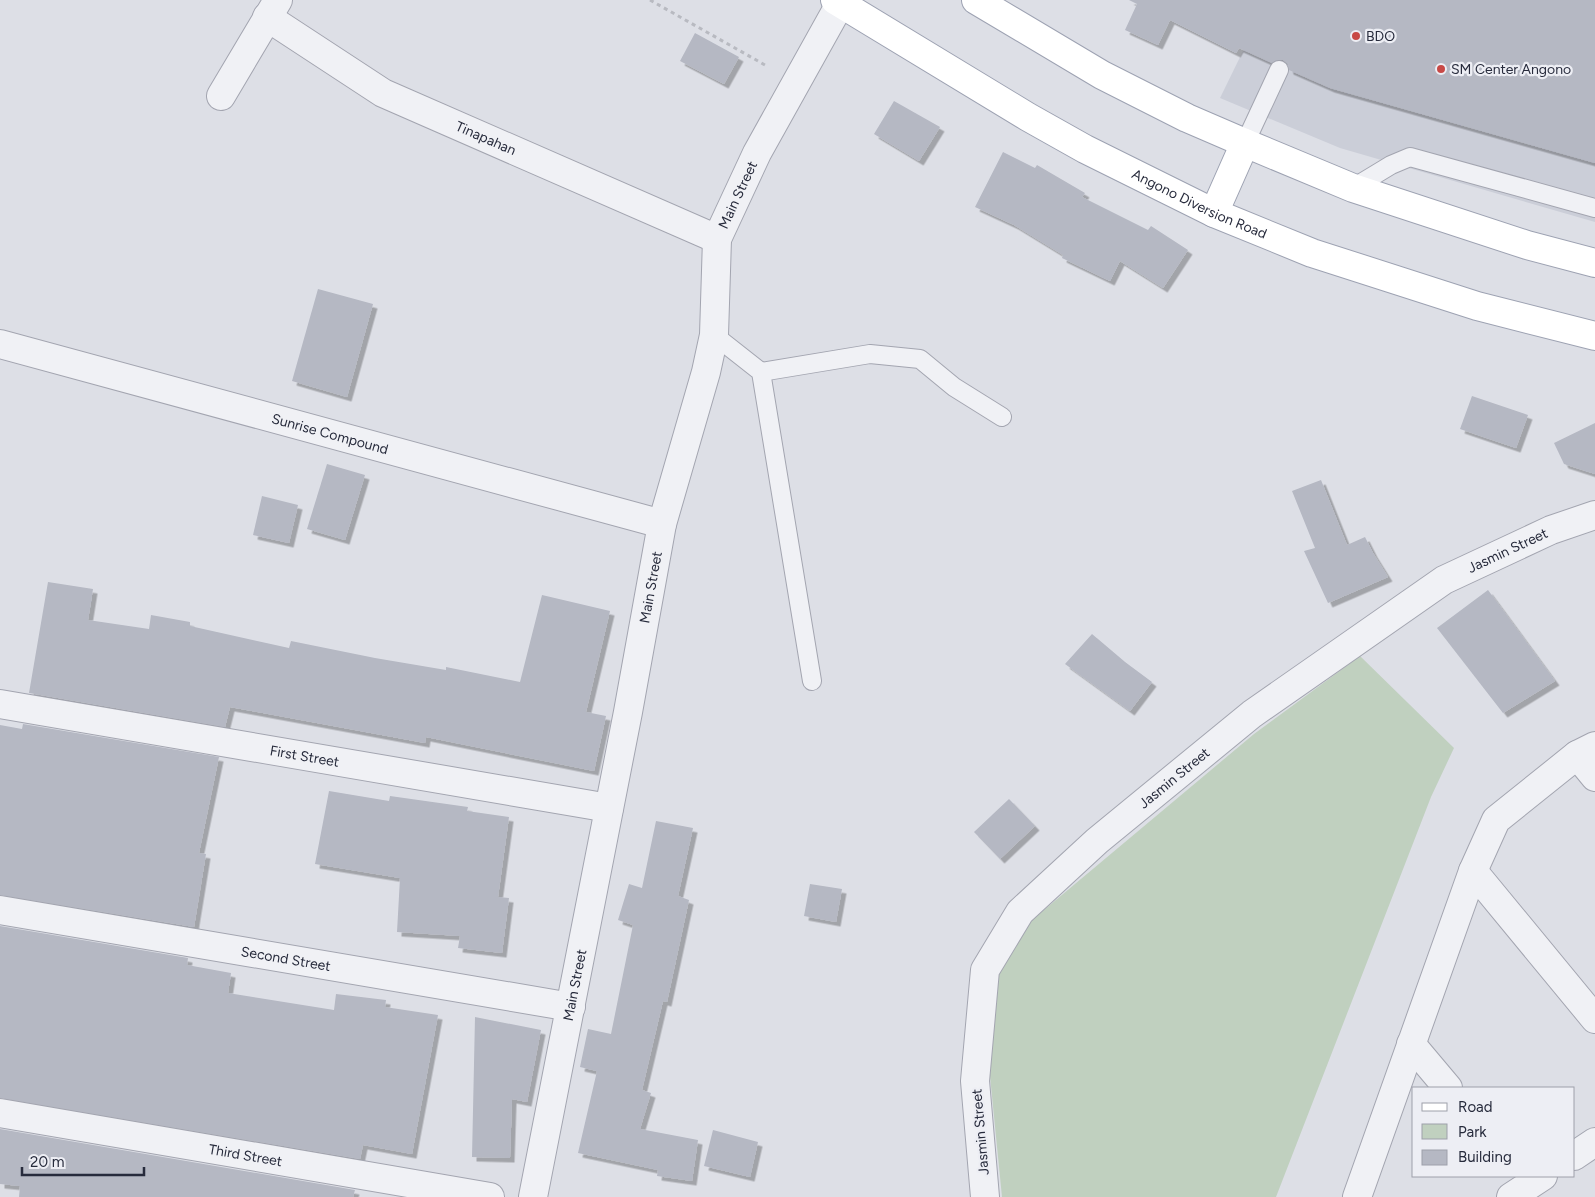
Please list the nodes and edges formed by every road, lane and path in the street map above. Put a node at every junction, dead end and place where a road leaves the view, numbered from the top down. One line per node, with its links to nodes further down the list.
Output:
1 (650, 0): 6 (path)
2 (976, 0): 8 (main road)
3 (839, 1): 6 (street, Main Street); 11 (main road, Angono Diversion Road)
4 (273, 9): 7 (street); 12 (street, Tinapahan)
5 (1279, 70): 8 (lane)
6 (796, 82): 12 (street, Main Street)
7 (221, 96)
8 (1244, 143): 9 (main road); 11 (main road)
9 (1353, 188): 10 (lane); 13 (main road)
10 (1595, 208)
11 (1214, 213): 15 (main road, Angono Diversion Road)
12 (717, 239): 14 (street, Main Street)
13 (1595, 263)
14 (714, 335): 17 (lane); 20 (street, Main Street)
15 (1595, 336)
16 (0, 344): 20 (street, Sunrise Compound)
17 (761, 372): 18 (lane); 21 (lane)
18 (1002, 417)
19 (1595, 515): 37 (street, Jasmin Street)
20 (662, 524): 25 (street, Main Street)
21 (812, 681)
22 (0, 704): 25 (street, First Street)
23 (1586, 751): 24 (street); 26 (street)
24 (1595, 777)
25 (609, 808): 28 (street, Main Street)
26 (1473, 871): 29 (street); 30 (street)
27 (0, 910): 28 (street, Second Street)
28 (571, 1007): 36 (street, Main Street)
29 (1595, 1019)
30 (1411, 1044): 31 (street); 38 (street)
31 (1447, 1087)
32 (0, 1113): 35 (street, Third Street)
33 (1595, 1142): 34 (street)
34 (1575, 1155)
35 (490, 1197)
36 (533, 1197)
37 (985, 1197)
38 (1357, 1197)

